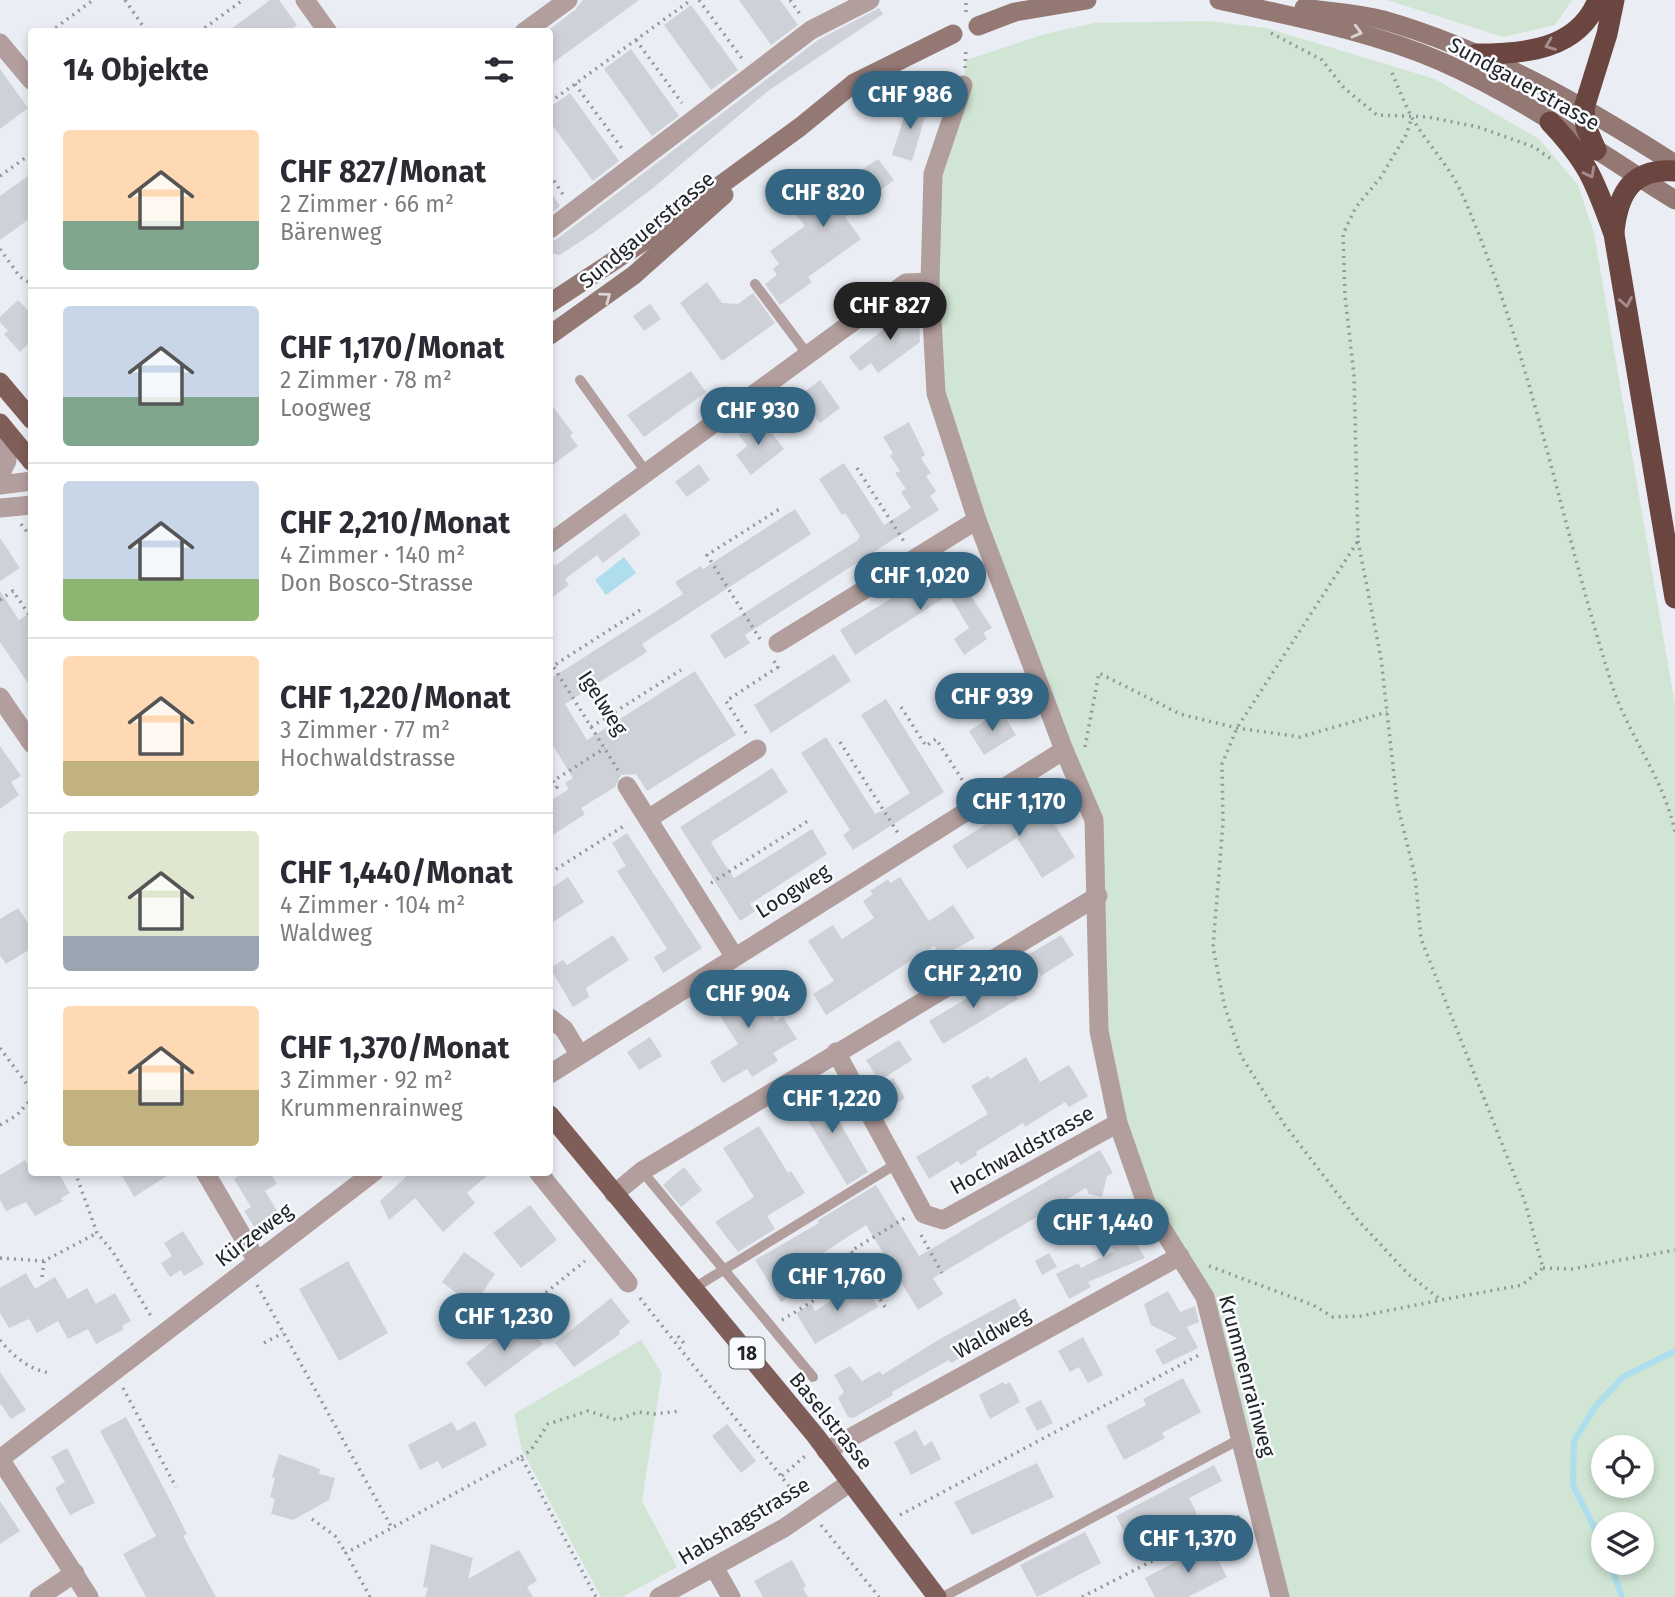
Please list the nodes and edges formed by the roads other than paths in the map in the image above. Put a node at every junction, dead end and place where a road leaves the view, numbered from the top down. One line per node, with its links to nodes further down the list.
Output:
1 (305, 0): 10 (street)
2 (568, 0): 11 (street)
3 (870, 0): 22 (street)
4 (1087, 0): 9 (main road)
5 (1219, 0): 18 (main road, Sundgauerstrasse, one-way to 18)
6 (1234, 0): 14 (main road, Sundgauerstrasse)
7 (1598, 0): 14 (highway, one-way to 14)
8 (1614, 0): 17 (highway)
9 (978, 26)
10 (325, 28)
11 (530, 28)
12 (953, 34): 19 (main road, Sundgauerstrasse)
13 (0, 43): 15 (street)
14 (1477, 54): 17 (main road, Sundgauerstrasse)
15 (28, 76)
16 (963, 85): 24 (street, Krummenrainweg)
17 (1584, 108): 20 (highway); 21 (main road, Sundgauerstrasse)
18 (1550, 122): 20 (main road, Sundgauerstrasse); 23 (highway, one-way to 23)
19 (800, 127): 26 (main road, Sundgauerstrasse); 27 (main road, Sundgauerstrasse, one-way to 19)
20 (1596, 150): 21 (main road, Sundgauerstrasse)
21 (1662, 175): 23 (highway)
22 (553, 227)
23 (1614, 234): 42 (highway, one-way to 42)
24 (930, 282): 28 (street); 40 (street, Krummenrainweg)
25 (755, 284): 28 (lane)
26 (553, 301)
27 (553, 333)
28 (808, 355): 34 (street)
29 (580, 380): 34 (lane)
30 (0, 382): 31 (main road)
31 (28, 416)
32 (4, 428): 33 (main road); 35 (street)
33 (28, 457)
34 (646, 472): 41 (street)
35 (0, 475)
36 (28, 482): 37 (street)
37 (0, 485)
38 (28, 505): 39 (street)
39 (0, 508)
40 (977, 520): 43 (street); 47 (street, Krummenrainweg)
41 (553, 541)
42 (1675, 598)
43 (773, 647)
44 (0, 697): 45 (street)
45 (28, 738)
46 (757, 749): 49 (street)
47 (1064, 750): 50 (street, Krummenrainweg); 51 (street, Loogweg)
48 (626, 786): 49 (street)
49 (646, 816): 51 (street)
50 (1098, 896): 53 (street); 57 (street, Krummenrainweg)
51 (734, 956): 54 (street, Loogweg)
52 (553, 1020): 54 (street)
53 (836, 1052): 58 (street); 59 (street)
54 (579, 1054): 55 (street, Loogweg)
55 (553, 1072)
56 (553, 1119): 63 (main road, Baselstrasse / 18)
57 (1118, 1123): 58 (street, Hochwaldstrasse); 64 (street, Krummenrainweg)
58 (896, 1164): 66 (lane)
59 (642, 1171): 63 (street); 66 (lane)
60 (207, 1176): 65 (street)
61 (369, 1176): 65 (street, Kürzeweg)
62 (541, 1176): 67 (street)
63 (614, 1195): 68 (main road, Baselstrasse / 18)
64 (1180, 1256): 70 (street, Krummenrainweg); 71 (street, Waldweg)
65 (252, 1265): 72 (street, Kürzeweg)
66 (724, 1269): 68 (lane); 69 (lane)
67 (628, 1283)
68 (694, 1288): 71 (main road, Baselstrasse / 18)
69 (813, 1377)
70 (1240, 1440): 81 (lane); 82 (street, Krummenrainweg)
71 (820, 1443): 73 (main road, Baselstrasse / 18)
72 (0, 1459): 75 (street)
73 (851, 1482): 74 (street, Habshagstrasse); 80 (main road, Baselstrasse / 18)
74 (714, 1567): 78 (street, Habshagstrasse); 79 (street)
75 (75, 1573): 76 (street); 77 (street)
76 (39, 1597)
77 (89, 1597)
78 (659, 1597)
79 (731, 1597)
80 (937, 1597)
81 (943, 1597)
82 (1280, 1597)

